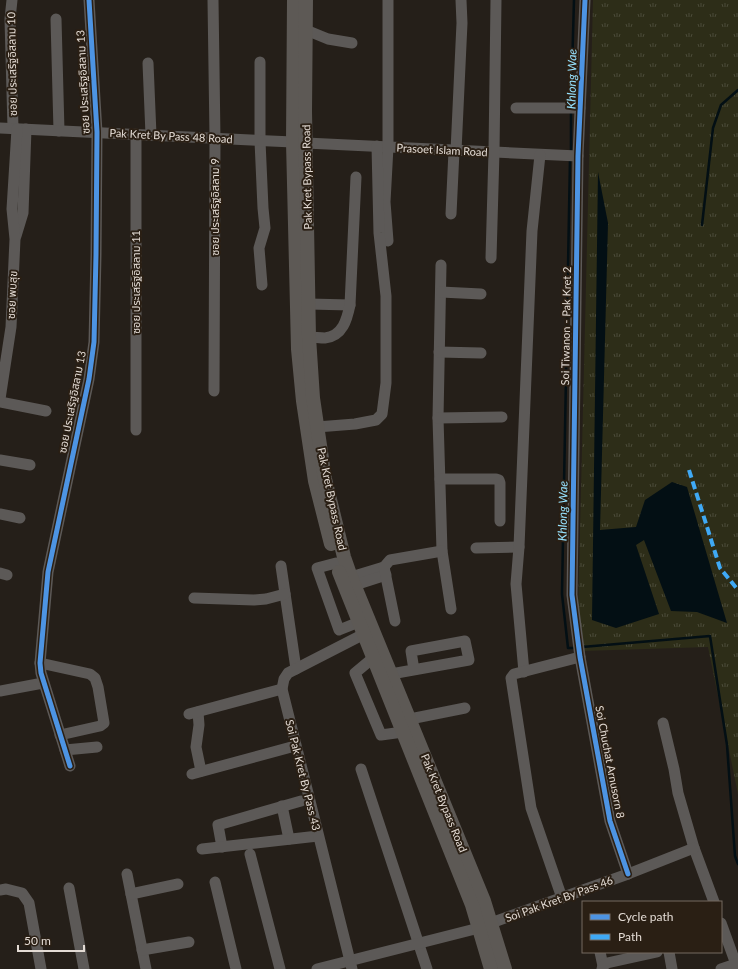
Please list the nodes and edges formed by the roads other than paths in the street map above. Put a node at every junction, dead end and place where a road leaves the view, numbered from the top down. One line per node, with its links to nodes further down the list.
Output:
1 (12, 0): 17 (street, ซอย ประเสริฐอิสลาม 10)
2 (213, 0): 22 (street, ซอย ประเสริฐอิสลาม 9)
3 (304, 0): 10 (main road, Pak Kret Bypass Road); 24 (main road, Pak Kret Bypass Road)
4 (388, 0): 25 (street)
5 (461, 0): 26 (street)
6 (496, 0): 27 (street)
7 (585, 0): 15 (street, Soi Tiwanon - Pak Kret 2)
8 (89, 5): 19 (street, ซอย ประเสริฐอิสลาม 13)
9 (56, 19): 18 (street)
10 (306, 30): 11 (street); 24 (main road, Pak Kret Bypass Road)
11 (352, 43)
12 (260, 62): 23 (street)
13 (148, 63): 21 (street)
14 (516, 108): 15 (street)
15 (574, 108): 29 (street, Soi Tiwanon - Pak Kret 2)
16 (0, 128): 17 (street, Pak Kret By Pass 48 Road)
17 (18, 129): 18 (street, Pak Kret By Pass 48 Road); 41 (street, ซอย พบสุข)
18 (59, 131): 19 (street, Pak Kret By Pass 48 Road)
19 (97, 132): 20 (street, Pak Kret By Pass 48 Road); 72 (street, ซอย ประเสริฐอิสลาม 13)
20 (136, 134): 21 (street, Pak Kret By Pass 48 Road); 51 (street, ซอย ประเสริฐอิสลาม 11)
21 (151, 135): 22 (street, Pak Kret By Pass 48 Road)
22 (215, 138): 23 (street, Pak Kret By Pass 48 Road); 44 (street, ซอย ประเสริฐอิสลาม 9)
23 (260, 141): 24 (street, Pak Kret By Pass 48 Road); 35 (street)
24 (300, 143): 25 (street, Prasoet Islam Road); 38 (main road, Pak Kret Bypass Road); 61 (main road, Pak Kret Bypass Road)
25 (382, 147): 26 (street, Prasoet Islam Road); 32 (street); 50 (street)
26 (455, 151): 27 (street, Prasoet Islam Road); 31 (street)
27 (494, 152): 28 (street, Prasoet Islam Road); 33 (street)
28 (540, 154): 29 (street, Prasoet Islam Road); 58 (street)
29 (573, 156): 70 (street, Soi Tiwanon - Pak Kret 2)
30 (356, 177): 39 (street)
31 (451, 214)
32 (388, 241)
33 (490, 258)
34 (441, 265): 36 (street)
35 (262, 285)
36 (441, 292): 37 (street); 42 (street)
37 (481, 294)
38 (309, 304): 39 (street); 40 (main road, Pak Kret Bypass Road)
39 (350, 305): 40 (street)
40 (309, 337): 50 (main road, Pak Kret Bypass Road)
41 (4, 351): 45 (street, ซอย พบสุข)
42 (439, 352): 43 (street); 49 (street)
43 (481, 353)
44 (214, 391)
45 (0, 399)
46 (0, 402): 47 (street)
47 (46, 411)
48 (502, 417): 49 (street)
49 (438, 418): 54 (street)
50 (317, 427): 64 (main road, Pak Kret Bypass Road)
51 (136, 430)
52 (0, 460): 53 (street)
53 (30, 465)
54 (440, 479): 57 (street); 60 (street)
55 (0, 514): 56 (street)
56 (20, 518)
57 (500, 521)
58 (519, 547): 59 (street); 75 (street)
59 (476, 548)
60 (442, 551): 63 (street); 67 (street)
61 (336, 563): 69 (main road, Pak Kret Bypass Road); 69 (street)
62 (281, 566): 65 (street)
63 (385, 571): 64 (street); 68 (street)
64 (353, 581): 76 (main road, Pak Kret Bypass Road)
65 (285, 594): 66 (street); 73 (street)
66 (194, 598)
67 (451, 609)
68 (395, 621)
69 (362, 628): 71 (main road, Pak Kret Bypass Road); 73 (street)
70 (579, 651): 75 (street); 99 (street, Soi Chuchat Arnusorn 8)
71 (374, 658): 83 (main road, Pak Kret Bypass Road); 83 (street)
72 (40, 663): 77 (street, ซอย ประเสริฐอิสลาม 13); 84 (street)
73 (296, 669): 78 (street)
74 (414, 670): 74 (street); 76 (street)
75 (524, 672): 105 (street)
76 (391, 674): 81 (main road, Pak Kret Bypass Road)
77 (43, 683): 79 (street); 84 (street, ซอย ประเสริฐอิสลาม 13)
78 (282, 689): 86 (street, Soi Pak Kret By Pass 43); 86 (street)
79 (0, 691)
80 (465, 708): 81 (street)
81 (410, 719): 108 (main road, Pak Kret Bypass Road)
82 (663, 723): 95 (street)
83 (403, 732): 108 (main road, Pak Kret Bypass Road)
84 (60, 736): 87 (street, ซอย ประเสริฐอิสลาม 13)
85 (97, 746): 87 (street)
86 (295, 746): 92 (street, Soi Pak Kret By Pass 43)
87 (65, 750): 88 (street, ซอย ประเสริฐอิสลาม 13)
88 (70, 766)
89 (361, 769): 110 (street)
90 (301, 800): 91 (street)
91 (282, 806): 93 (street); 94 (street)
92 (318, 836): 93 (street); 116 (street, Soi Pak Kret By Pass 43)
93 (289, 840): 94 (street)
94 (222, 847): 96 (street)
95 (694, 848): 99 (street, Soi Pak Kret By Pass 46); 106 (street)
96 (202, 849)
97 (250, 854): 122 (street)
98 (127, 874): 104 (street)
99 (628, 874): 105 (street, Soi Pak Kret By Pass 46)
100 (215, 882): 121 (street)
101 (178, 884): 104 (street)
102 (69, 888): 119 (street)
103 (0, 890): 118 (street)
104 (131, 894): 111 (street)
105 (562, 898): 108 (street, Soi Pak Kret By Pass 46)
106 (714, 901)
107 (722, 925): 115 (street)
108 (485, 926): 110 (street, Soi Pak Kret By Pass 46); 125 (main road, Pak Kret Bypass Road); 126 (main road, Pak Kret Bypass Road)
109 (189, 942): 111 (street)
110 (420, 944): 116 (street, Soi Pak Kret By Pass 46); 124 (street)
111 (142, 950): 120 (street)
112 (600, 953): 117 (street)
113 (653, 953): 117 (street)
114 (669, 953): 127 (street)
115 (737, 963): 128 (street)
116 (351, 965): 123 (street, Soi Pak Kret By Pass 46)
117 (602, 967)
118 (41, 969)
119 (84, 969)
120 (146, 969)
121 (236, 969)
122 (280, 969)
123 (317, 969)
124 (427, 969)
125 (491, 969)
126 (505, 969)
127 (672, 969)
128 (721, 969)

